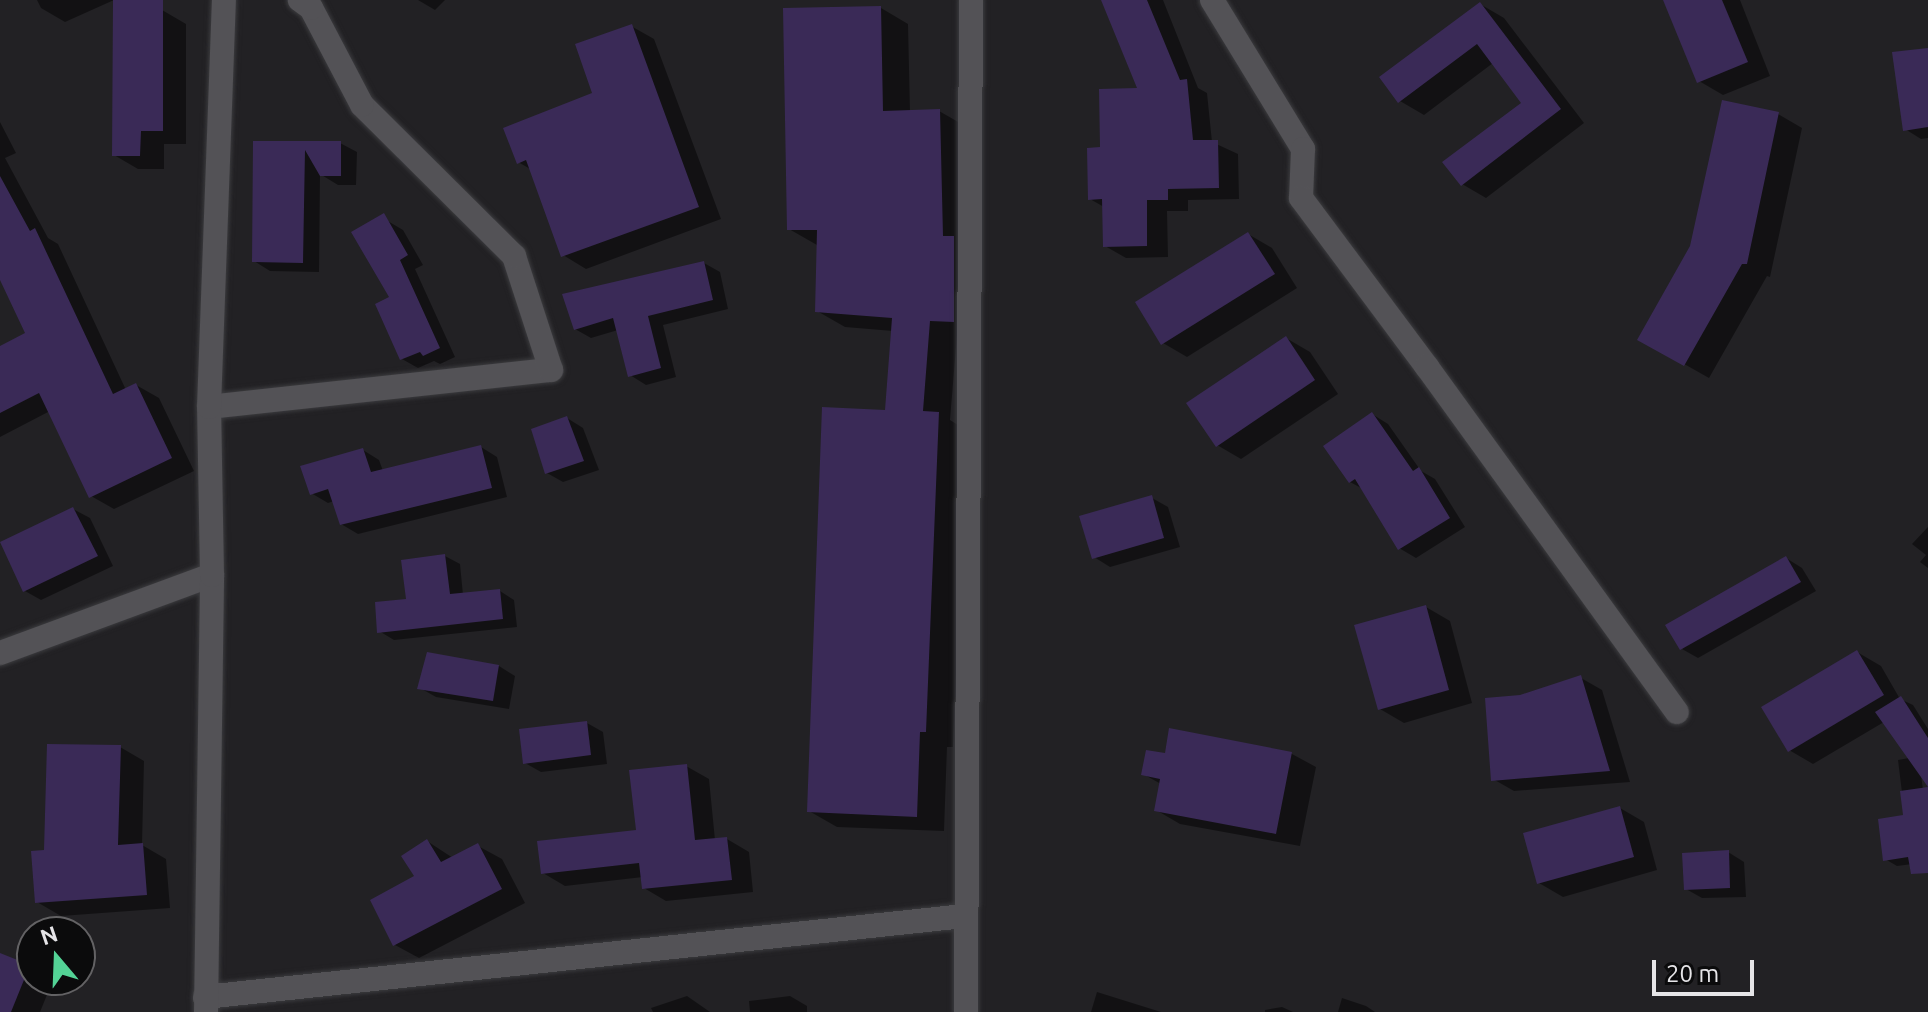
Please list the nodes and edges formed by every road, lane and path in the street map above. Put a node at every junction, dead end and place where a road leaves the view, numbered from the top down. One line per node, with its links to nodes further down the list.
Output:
1 (224, 0): 5 (street)
2 (300, 0): 5 (street)
3 (971, 0): 9 (street)
4 (1212, 0): 8 (street)
5 (209, 407): 6 (street)
6 (212, 575): 7 (street); 10 (street)
7 (0, 653)
8 (1677, 712)
9 (964, 916): 10 (street); 11 (street)
10 (206, 1004)
11 (966, 1012)

